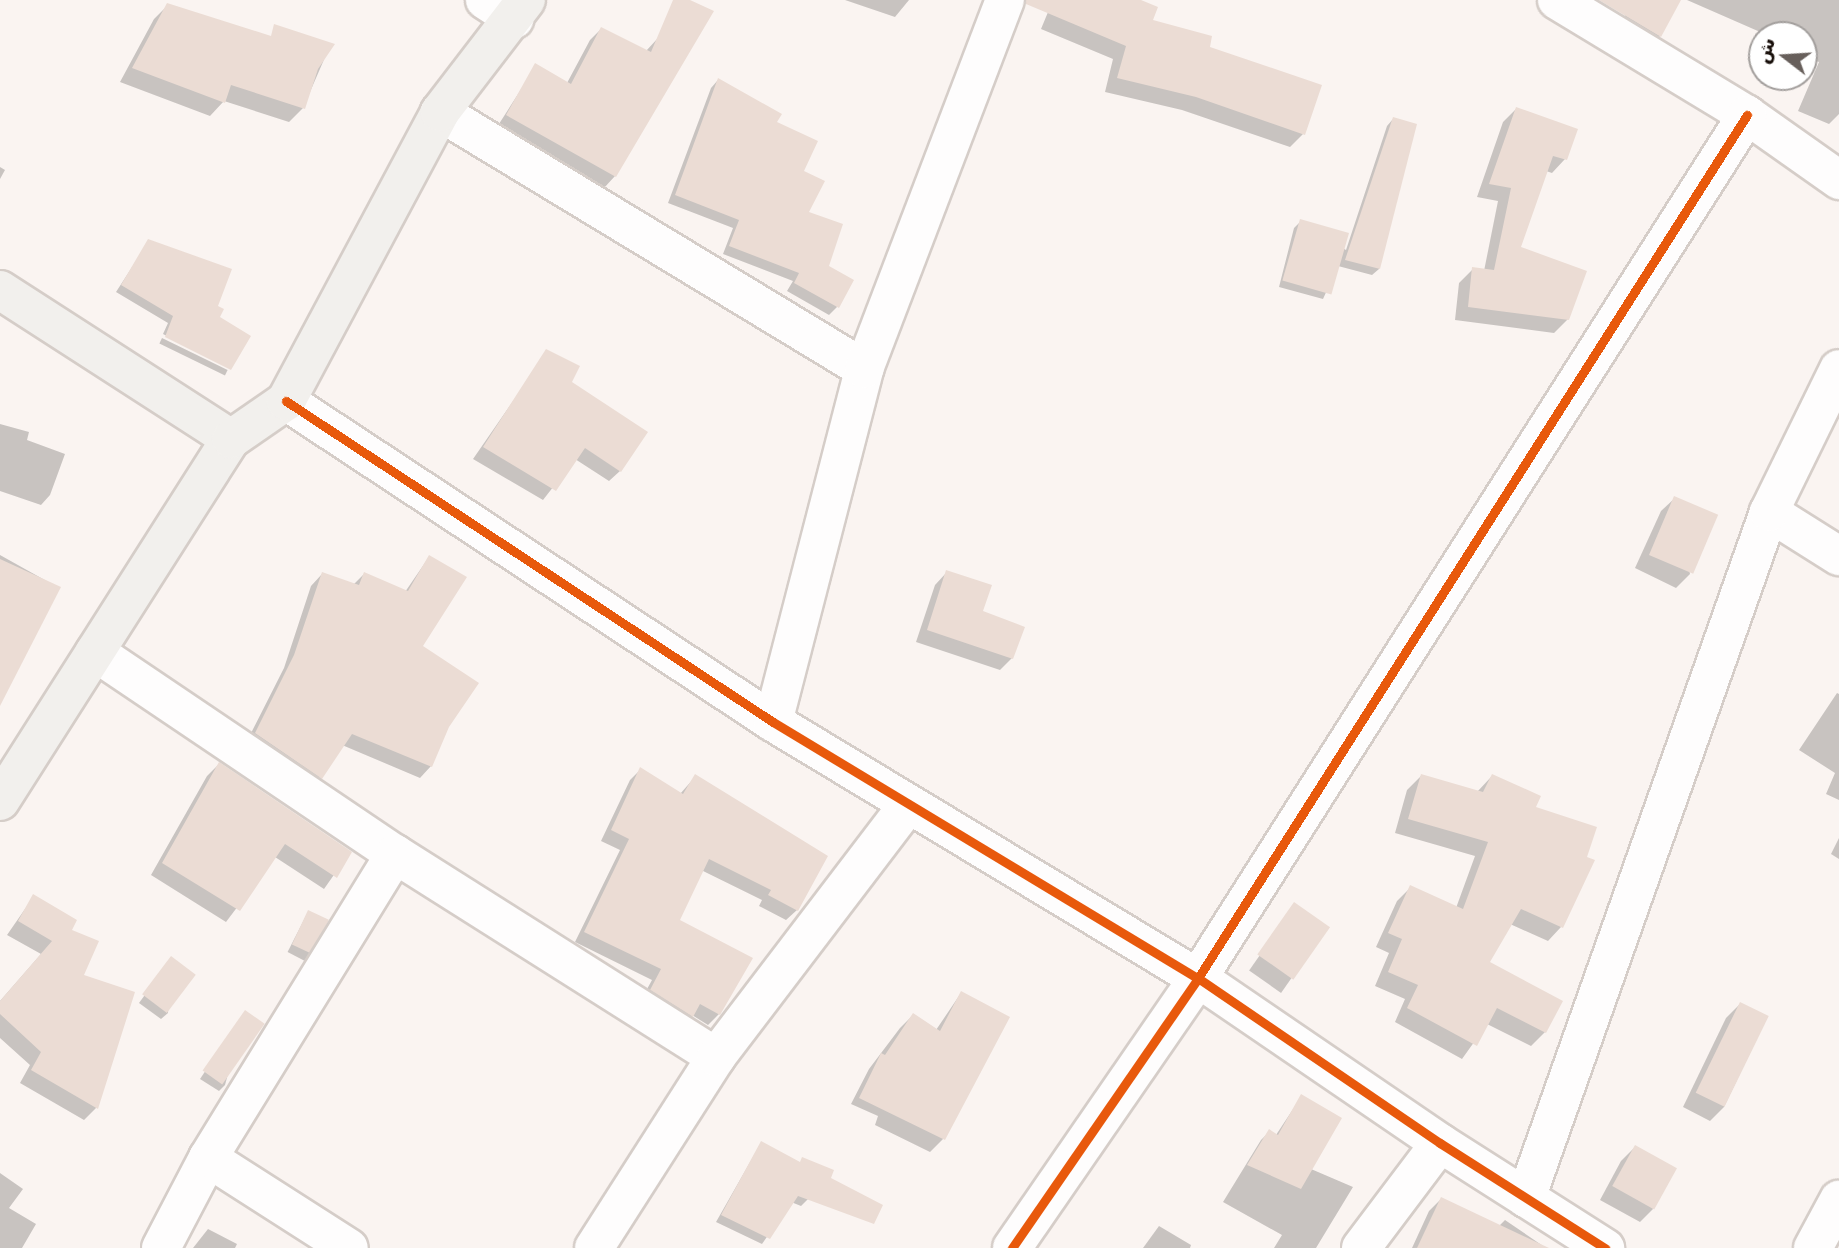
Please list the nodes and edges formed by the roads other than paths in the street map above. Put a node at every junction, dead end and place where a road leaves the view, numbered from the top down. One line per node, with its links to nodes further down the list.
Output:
1 (1005, 0): 8 (street)
2 (1557, 0): 5 (street)
3 (508, 6): 4 (street)
4 (440, 112): 8 (street); 10 (street)
5 (1747, 115): 6 (street); 19 (street)
6 (1839, 180)
7 (0, 290): 11 (street)
8 (864, 369): 15 (street)
9 (1839, 369): 12 (street)
10 (286, 401): 11 (street); 15 (street)
11 (231, 439): 14 (street)
12 (1769, 512): 13 (street); 23 (street)
13 (1839, 556)
14 (95, 652): 16 (street); 18 (street)
15 (774, 722): 17 (street)
16 (0, 801)
17 (907, 806): 19 (street); 20 (street)
18 (395, 854): 20 (street); 22 (street)
19 (1198, 978): 21 (street); 28 (street)
20 (716, 1057): 27 (street)
21 (1440, 1143): 23 (street); 29 (street)
22 (208, 1158): 25 (street); 26 (street)
23 (1526, 1198): 30 (street)
24 (1839, 1199): 31 (street)
25 (161, 1248)
26 (349, 1248)
27 (594, 1248)
28 (1012, 1248)
29 (1361, 1248)
30 (1605, 1248)
31 (1812, 1248)

